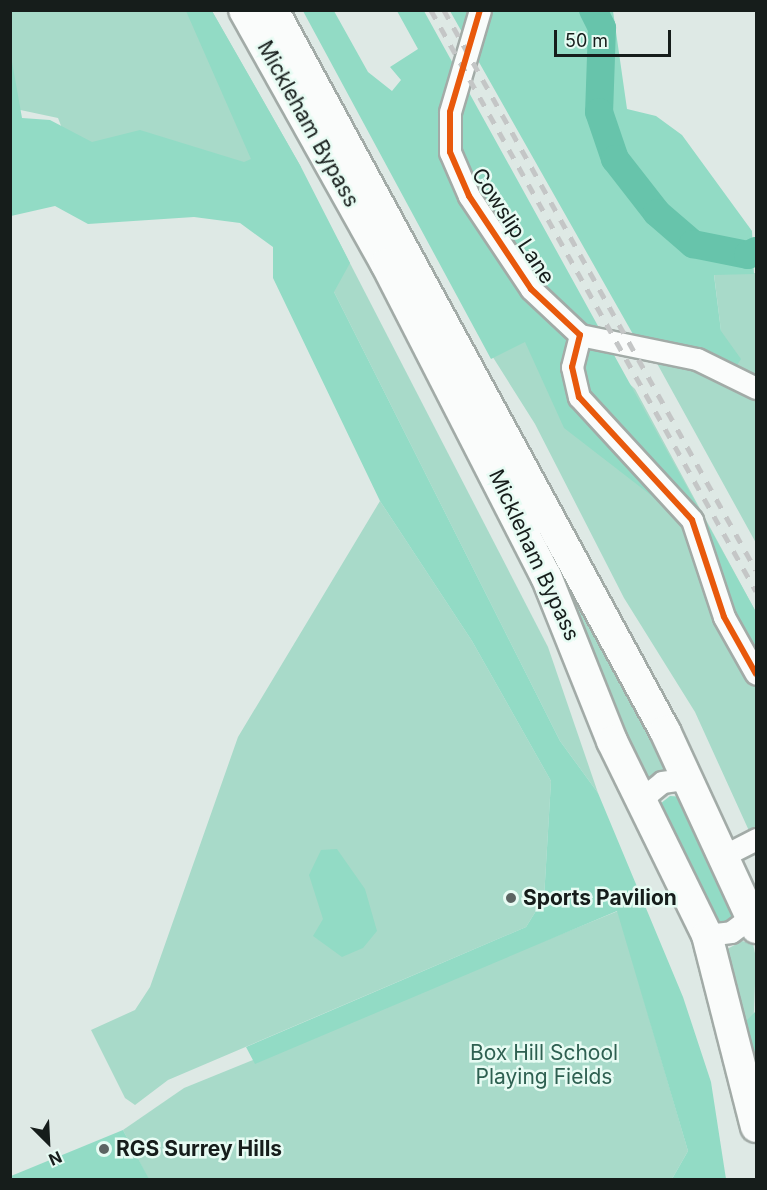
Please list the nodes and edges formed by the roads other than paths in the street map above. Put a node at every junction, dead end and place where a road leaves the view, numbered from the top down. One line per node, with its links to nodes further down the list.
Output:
1 (244, 10): 8 (highway, Mickleham Bypass)
2 (273, 10): 7 (highway, Mickleham Bypass)
3 (480, 10): 4 (street, Cowslip Lane)
4 (580, 335): 5 (street); 6 (street)
5 (756, 388)
6 (756, 674)
7 (689, 778): 8 (street); 10 (highway, Mickleham Bypass)
8 (640, 800): 12 (highway, Mickleham Bypass)
9 (756, 839): 10 (street)
10 (725, 855): 11 (highway, Mickleham Bypass)
11 (754, 922): 12 (street)
12 (707, 935): 13 (highway, Mickleham Bypass)
13 (756, 1126)

